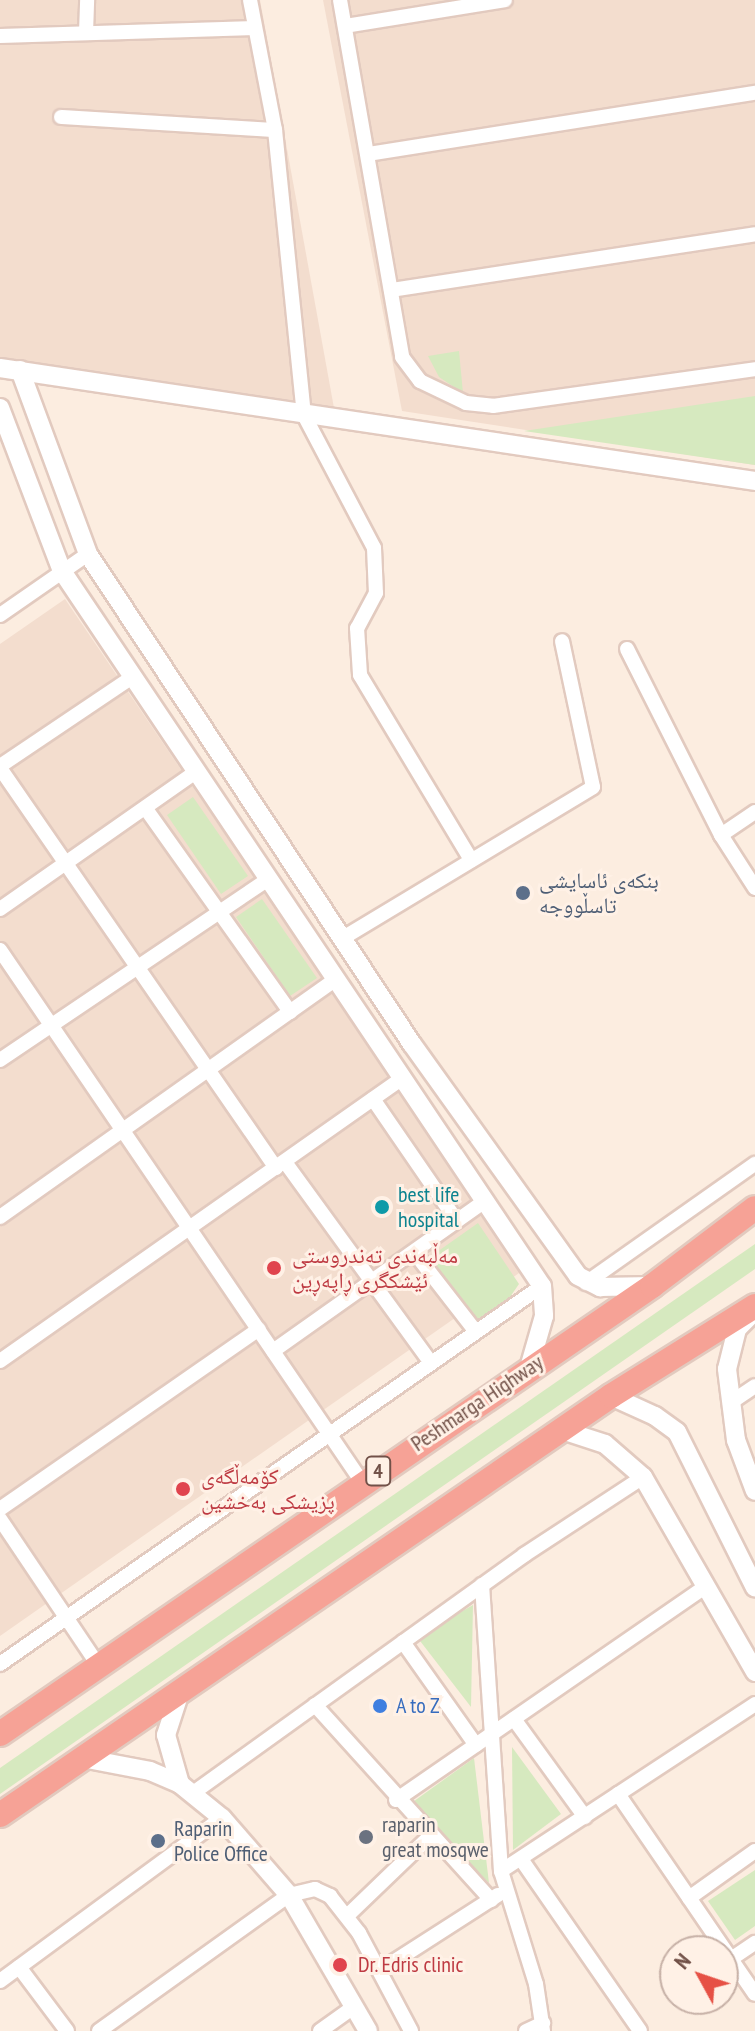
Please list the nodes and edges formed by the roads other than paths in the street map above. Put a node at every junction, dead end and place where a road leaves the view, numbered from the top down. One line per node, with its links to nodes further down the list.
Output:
1 (87, 0): 7 (street)
2 (250, 0): 6 (street)
3 (340, 0): 5 (street)
4 (505, 0): 5 (street)
5 (345, 26): 12 (street)
6 (255, 28): 7 (street); 11 (street)
7 (86, 33): 8 (street)
8 (0, 36)
9 (755, 93): 12 (street)
10 (61, 117): 11 (street)
11 (275, 130): 19 (street)
12 (368, 154): 14 (street)
13 (755, 234): 14 (street)
14 (391, 290): 16 (street)
15 (0, 368): 17 (main road)
16 (755, 369)
17 (20, 370): 19 (main road); 21 (main road)
18 (0, 408): 22 (main road)
19 (304, 415): 20 (main road); 32 (street)
20 (755, 481)
21 (88, 554): 22 (street); 38 (main road)
22 (62, 571): 23 (street); 26 (main road)
23 (0, 615)
24 (562, 641): 32 (street)
25 (627, 649): 31 (street)
26 (134, 676): 27 (street); 28 (main road)
27 (0, 767): 33 (street)
28 (197, 771): 29 (street); 34 (main road)
29 (146, 809): 33 (street); 37 (street)
30 (755, 812): 31 (street)
31 (721, 835): 35 (street)
32 (471, 860): 38 (street)
33 (65, 863): 36 (street); 40 (street)
34 (267, 880): 37 (street); 41 (main road)
35 (755, 888)
36 (0, 909)
37 (220, 913): 40 (street); 42 (street)
38 (343, 938): 58 (main road)
39 (0, 950): 43 (street)
40 (136, 965): 43 (street); 45 (street)
41 (335, 980): 42 (street); 46 (main road)
42 (290, 1012): 45 (street)
43 (51, 1025): 44 (street); 48 (street)
44 (0, 1060)
45 (208, 1070): 48 (street); 50 (street)
46 (402, 1078): 47 (street); 51 (main road)
47 (373, 1099): 50 (street); 54 (street)
48 (124, 1131): 53 (street); 55 (street)
49 (755, 1164): 58 (street)
50 (280, 1165): 55 (street); 57 (street)
51 (485, 1201): 54 (street); 59 (main road)
52 (755, 1208): 60 (highway, Peshmarga Highway / 4)
53 (0, 1217)
54 (457, 1221): 56 (street)
55 (191, 1229): 62 (street); 65 (street)
56 (414, 1252): 57 (street); 63 (street)
57 (372, 1281): 64 (street); 66 (street)
58 (586, 1283): 60 (main road)
59 (542, 1286): 63 (street); 67 (main road)
60 (652, 1286): 67 (highway, Peshmarga Highway / 4)
61 (755, 1308): 69 (highway); 70 (main road)
62 (259, 1329): 64 (street); 76 (street)
63 (476, 1332): 66 (street)
64 (273, 1351): 72 (street)
65 (0, 1361)
66 (431, 1363): 72 (street)
67 (529, 1368): 74 (highway, Peshmarga Highway / 4)
68 (755, 1386): 70 (street)
69 (611, 1396): 71 (highway); 80 (main road)
70 (730, 1403): 75 (main road)
71 (562, 1430): 73 (main road); 86 (highway)
72 (328, 1434): 74 (street); 81 (street)
73 (643, 1477): 78 (street); 79 (main road)
74 (362, 1482): 84 (highway, Peshmarga Highway / 4)
75 (755, 1491)
76 (0, 1509)
77 (0, 1519): 81 (street)
78 (482, 1585): 82 (street); 91 (street)
79 (706, 1586): 85 (main road); 89 (street)
80 (755, 1588)
81 (66, 1618): 83 (street); 84 (street)
82 (403, 1642): 88 (street); 92 (street)
83 (0, 1664)
84 (98, 1665): 90 (highway, Peshmarga Highway / 4)
85 (755, 1672)
86 (184, 1686): 93 (highway); 94 (main road)
87 (755, 1704): 95 (street)
88 (315, 1705): 94 (street); 96 (street)
89 (514, 1719): 91 (street); 98 (street)
90 (0, 1734)
91 (489, 1736): 92 (street); 103 (street)
92 (476, 1745): 96 (street)
93 (82, 1758): 94 (main road); 97 (highway)
94 (186, 1788): 99 (main road)
95 (618, 1794): 98 (street); 106 (street)
96 (396, 1800): 100 (street)
97 (0, 1815)
98 (585, 1817): 102 (street)
99 (222, 1818): 105 (main road); 110 (street)
100 (429, 1837): 107 (street); 108 (street)
101 (755, 1851): 106 (street)
102 (521, 1859): 103 (street); 123 (street)
103 (501, 1871): 104 (street)
104 (505, 1890): 107 (street); 116 (street)
105 (289, 1895): 108 (street); 115 (main road); 118 (street)
106 (689, 1898): 109 (street)
107 (491, 1900): 111 (street)
108 (347, 1916): 111 (street)
109 (714, 1935)
110 (19, 1967): 113 (street); 117 (street)
111 (381, 1970): 121 (street)
112 (739, 1971): 114 (street)
113 (0, 1981)
114 (755, 1994)
115 (355, 2006): 119 (street); 120 (main road)
116 (543, 2027): 122 (street)
117 (67, 2031)
118 (99, 2031)
119 (320, 2031)
120 (368, 2031)
121 (411, 2031)
122 (526, 2031)
123 (640, 2031)

